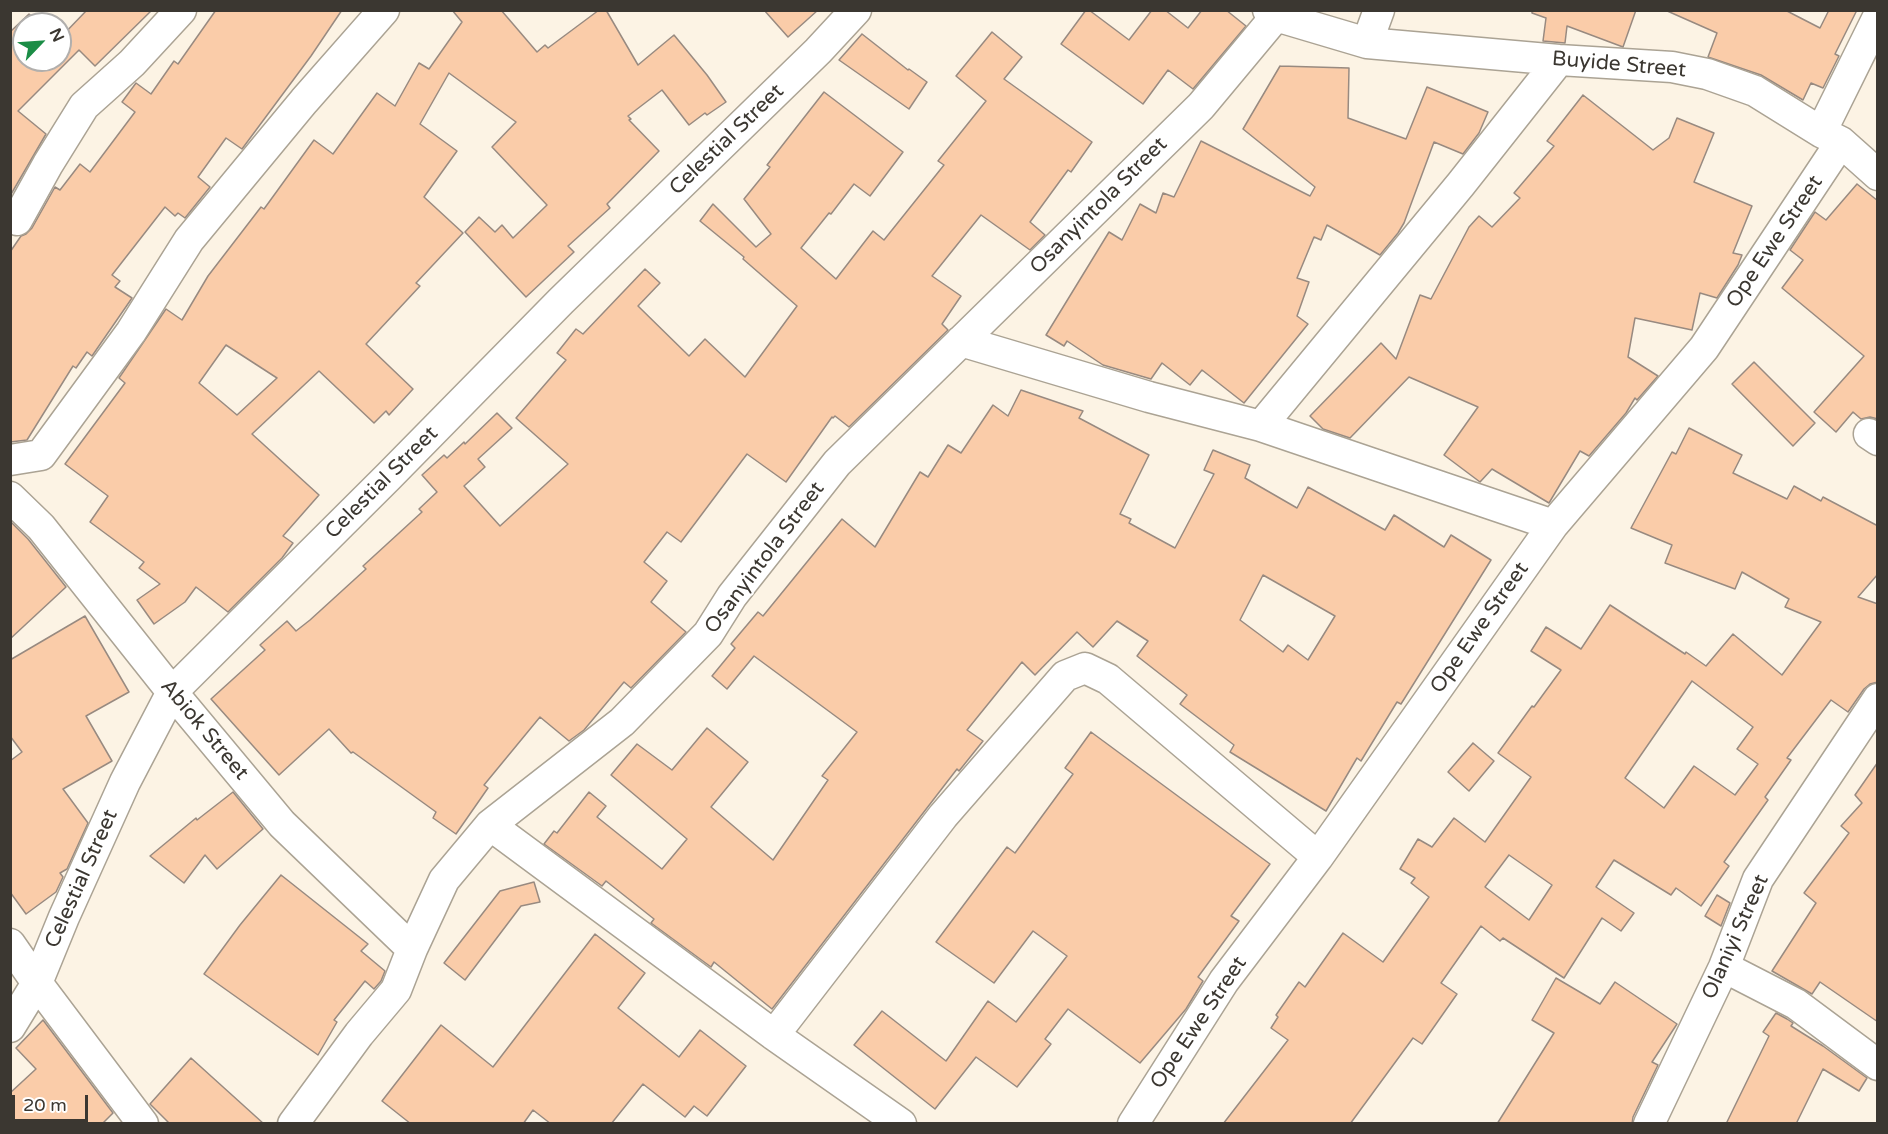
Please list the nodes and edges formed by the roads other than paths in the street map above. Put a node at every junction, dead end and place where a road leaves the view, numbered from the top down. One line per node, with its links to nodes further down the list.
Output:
1 (181, 10): 11 (street)
2 (384, 10): 14 (street)
3 (856, 10): 17 (street, Celestial Street)
4 (1379, 10): 7 (street)
5 (1272, 13): 7 (street, Buyide Street); 12 (street, Osanyintola Street)
6 (1878, 17): 9 (street, Ope Ewe Street)
7 (1367, 43): 8 (street, Buyide Street)
8 (1559, 60): 9 (street, Buyide Street); 13 (street)
9 (1831, 137): 10 (street, Buyide Street); 16 (street, Ope Ewe Street)
10 (1878, 175)
11 (16, 220)
12 (961, 341): 13 (street); 19 (street, Osanyintola Street)
13 (1261, 426): 16 (street)
14 (10, 460)
15 (10, 497): 17 (street, Abiok Street)
16 (1553, 525): 20 (street, Ope Ewe Street)
17 (172, 692): 22 (street, Abiok Street); 24 (street, Celestial Street)
18 (1878, 699): 23 (street, Olaniyi Street)
19 (490, 825): 22 (street, Osanyintola Street); 26 (street)
20 (1318, 857): 26 (street); 31 (street, Ope Ewe Street)
21 (10, 944): 24 (street)
22 (412, 949): 28 (street, Osanyintola Street)
23 (1724, 967): 27 (street); 32 (street, Olaniyi Street)
24 (37, 983): 25 (street, Celestial Street); 29 (street)
25 (10, 1027)
26 (774, 1035): 30 (street)
27 (1878, 1065)
28 (296, 1122)
29 (143, 1124)
30 (901, 1124)
31 (1133, 1124)
32 (1649, 1124)

